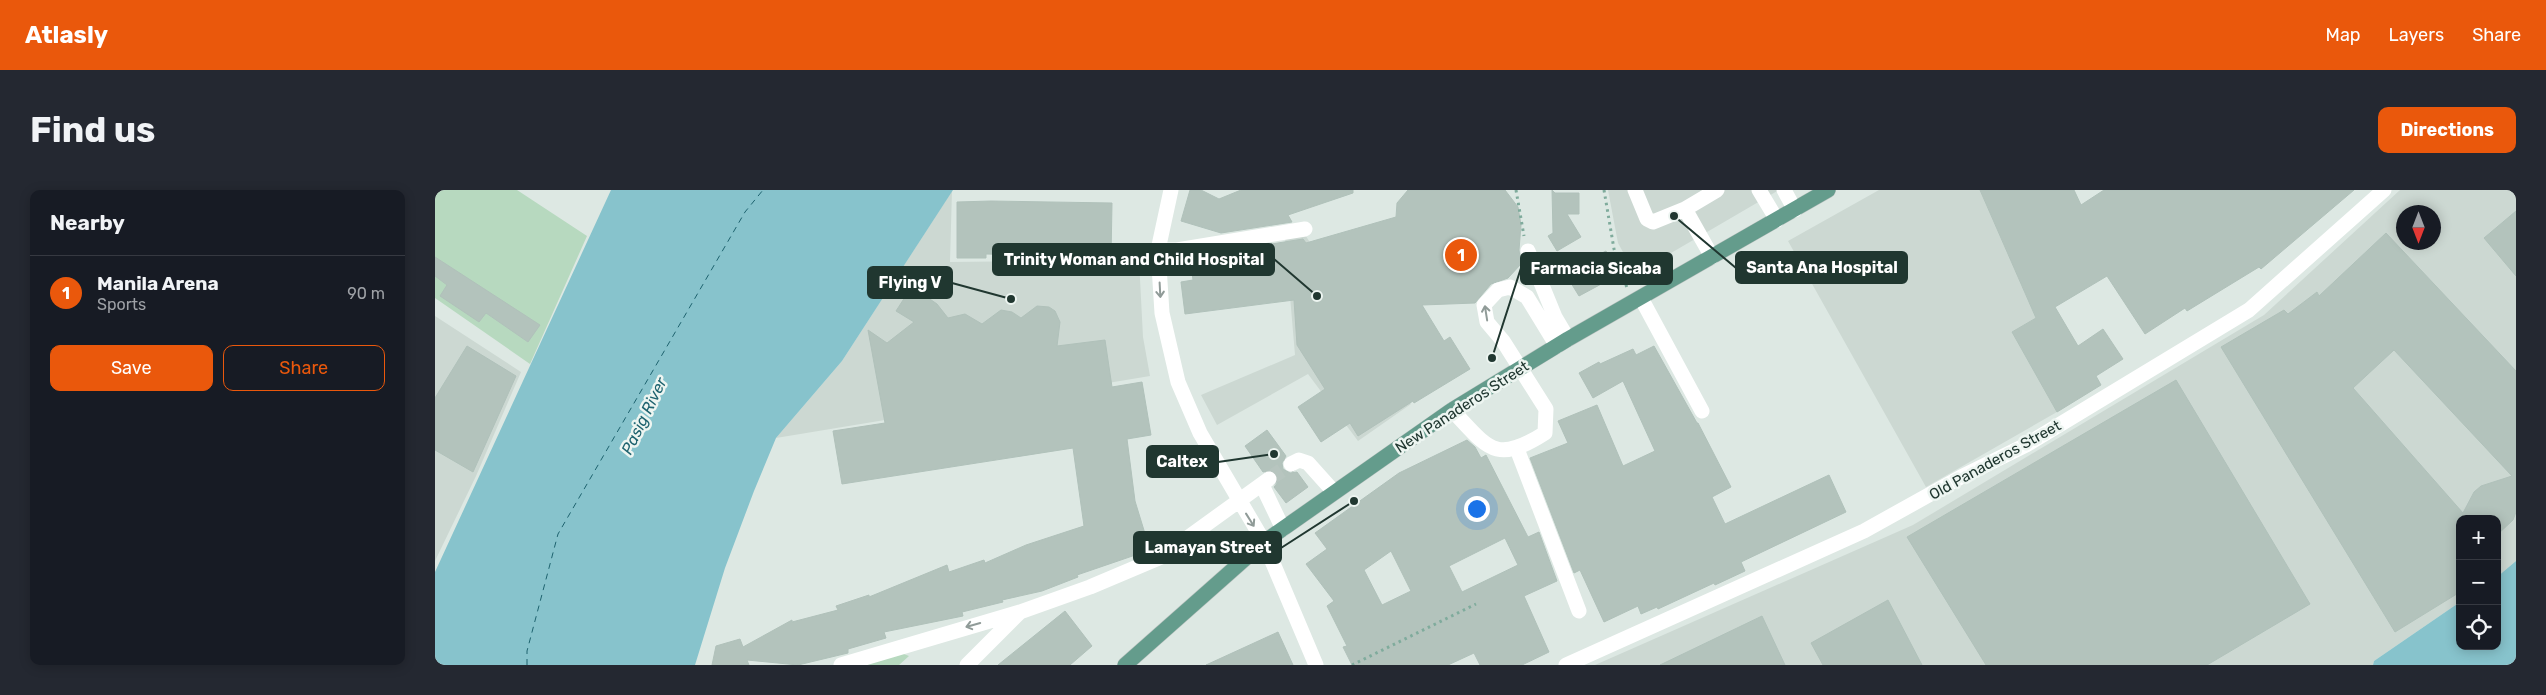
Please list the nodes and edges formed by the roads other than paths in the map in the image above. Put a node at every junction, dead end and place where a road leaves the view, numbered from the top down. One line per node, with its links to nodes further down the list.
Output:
1 (1171, 190): 12 (street)
2 (1635, 190): 8 (street)
3 (1717, 190): 8 (street)
4 (1759, 190): 10 (street)
5 (1783, 190): 9 (street)
6 (2385, 190): 32 (street, Old Panaderos Street)
7 (1820, 192): 9 (main road, New Panaderos Street)
8 (1685, 208): 14 (street)
9 (1795, 210): 10 (main road, New Panaderos Street)
10 (1777, 220): 14 (main road, New Panaderos Street)
11 (1305, 229): 12 (street)
12 (1158, 250): 23 (street, one-way to 23)
13 (1528, 251): 16 (street)
14 (1712, 257): 15 (main road, New Panaderos Street)
15 (1637, 300): 16 (main road, New Panaderos Street); 19 (street)
16 (1563, 343): 17 (main road, New Panaderos Street); 17 (street, one-way to 16)
17 (1521, 368): 18 (main road, New Panaderos Street); 20 (street)
18 (1452, 410): 20 (street); 22 (main road, New Panaderos Street)
19 (1702, 411)
20 (1517, 449): 26 (street)
21 (1291, 464): 22 (street)
22 (1334, 492): 24 (main road, New Panaderos Street)
23 (1239, 502): 24 (street); 25 (street, one-way to 25); 27 (street)
24 (1283, 529): 25 (main road, New Panaderos Street)
25 (1264, 542): 30 (main road, New Panaderos Street); 31 (street)
26 (1579, 611)
27 (1020, 612): 28 (street, one-way to 28); 29 (street)
28 (841, 665)
29 (967, 665)
30 (1125, 665)
31 (1316, 665)
32 (1566, 665)

